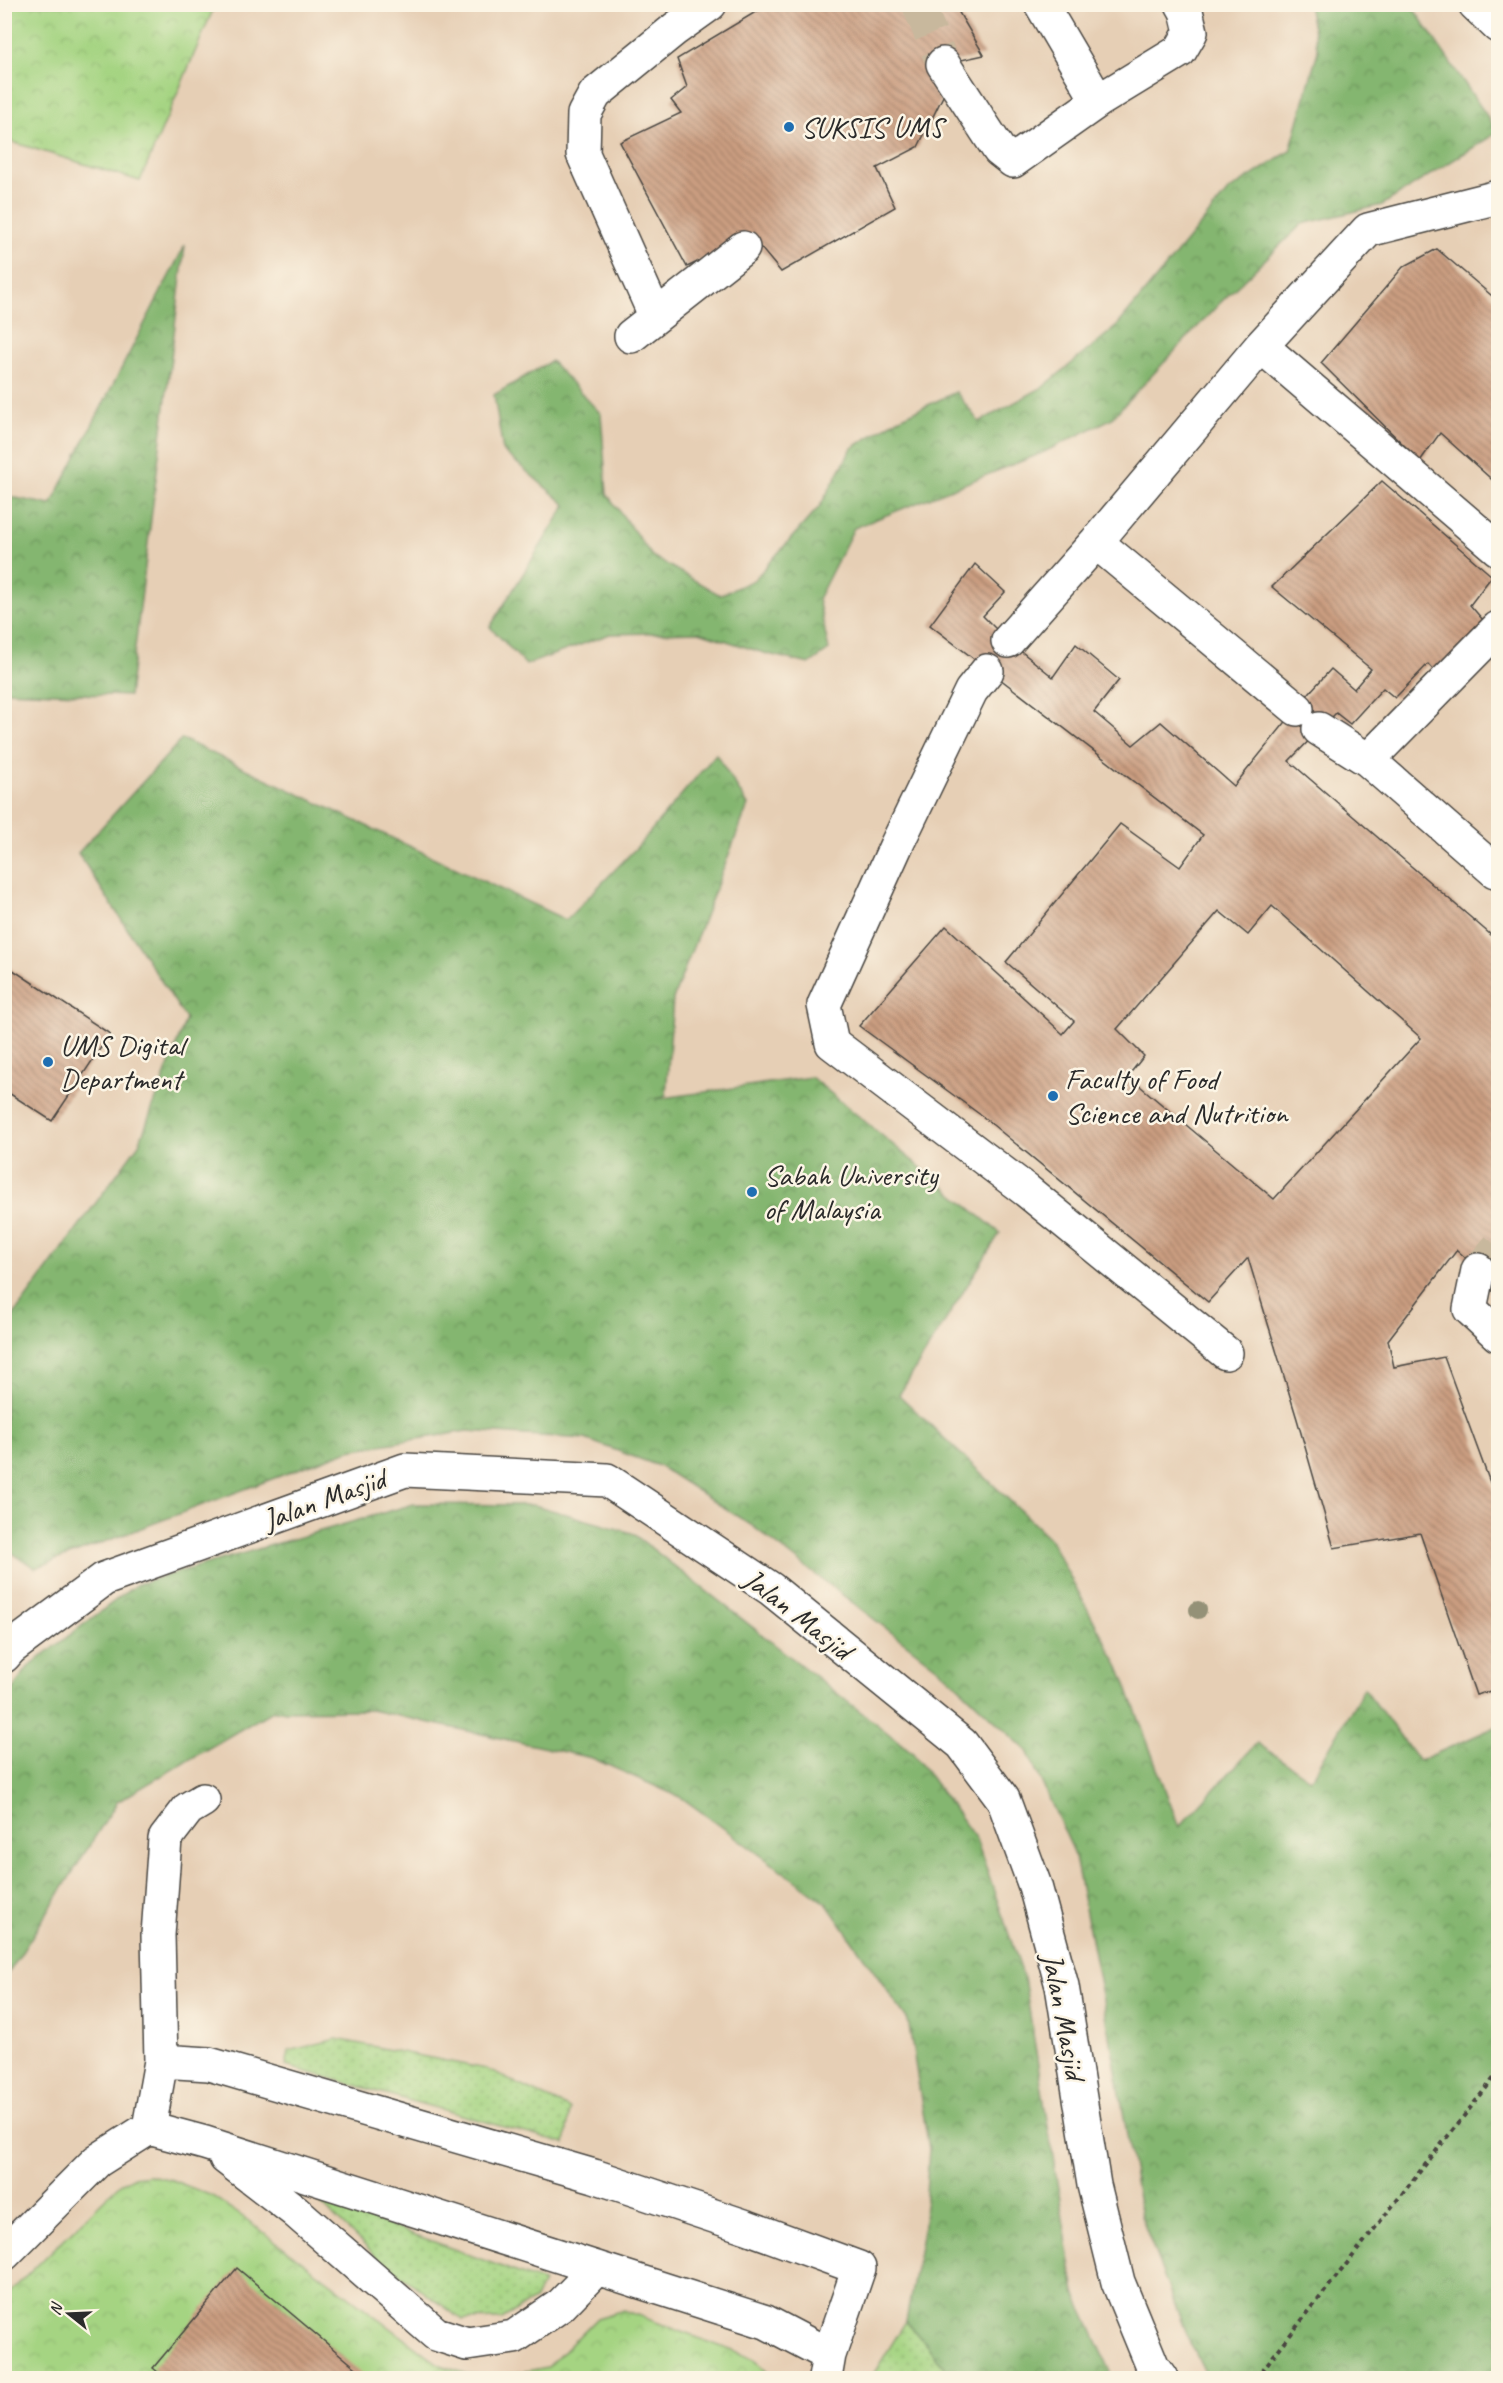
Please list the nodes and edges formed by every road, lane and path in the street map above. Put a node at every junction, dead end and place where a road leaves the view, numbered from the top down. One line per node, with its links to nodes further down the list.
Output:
1 (710, 4): 10 (street)
2 (1041, 4): 7 (street)
3 (1182, 4): 7 (street)
4 (1475, 4): 5 (street)
5 (1498, 26)
6 (943, 64): 7 (street)
7 (1098, 101)
8 (1498, 197): 12 (street)
9 (743, 248): 10 (street)
10 (655, 315): 11 (street)
11 (631, 336)
12 (1261, 346): 13 (street); 14 (street)
13 (1096, 542): 16 (street); 18 (street)
14 (1498, 549)
15 (1498, 628): 18 (street)
16 (1008, 641)
17 (987, 671): 22 (street)
18 (1368, 760): 19 (street)
19 (1498, 868)
20 (1478, 1270): 21 (street)
21 (1498, 1335)
22 (1226, 1353)
23 (7, 1648): 32 (street, Jalan Masjid)
24 (203, 1800): 25 (street)
25 (161, 2061): 27 (street); 31 (street)
26 (1498, 2073): 33 (path)
27 (148, 2128): 28 (street); 29 (street)
28 (205, 2143): 30 (street); 30 (street)
29 (4, 2254)
30 (597, 2268): 31 (street)
31 (827, 2367)
32 (1161, 2379)
33 (1256, 2379)

